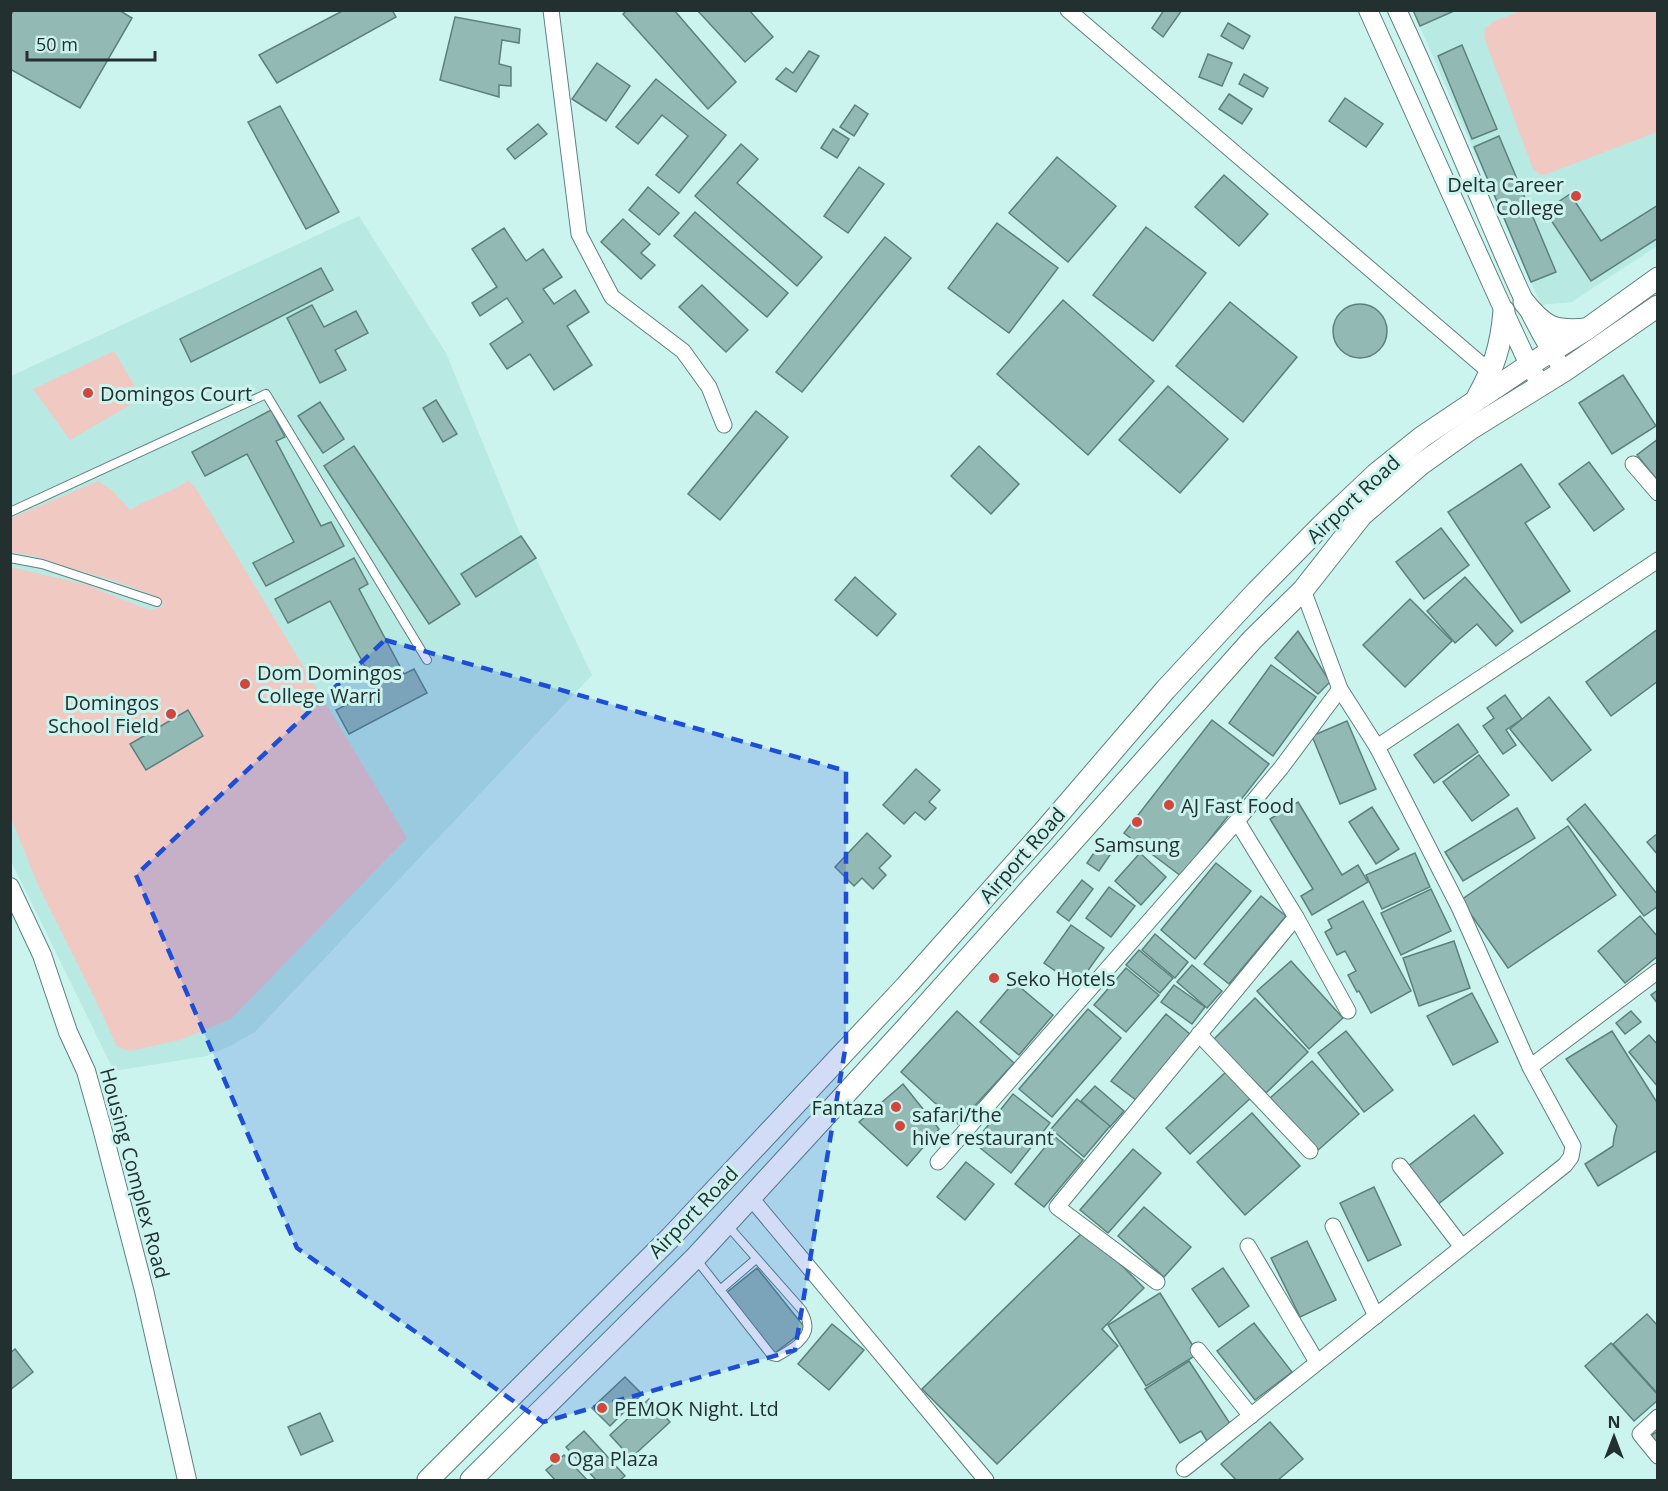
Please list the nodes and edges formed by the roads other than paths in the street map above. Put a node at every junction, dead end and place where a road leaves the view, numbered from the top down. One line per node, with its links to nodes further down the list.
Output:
1 (551, 10): 16 (street)
2 (1068, 10): 13 (street)
3 (1368, 10): 8 (street)
4 (1397, 10): 6 (street)
5 (1658, 278): 9 (main road, Airport Road)
6 (1524, 302): 9 (main road); 10 (street)
7 (1658, 306): 12 (main road, Airport Road)
8 (1504, 311): 11 (street); 13 (main road)
9 (1587, 329): 10 (main road, Airport Road)
10 (1551, 351): 11 (main road, Airport Road); 12 (street)
11 (1529, 365): 14 (street); 15 (main road, Airport Road)
12 (1564, 371): 14 (main road, Airport Road)
13 (1490, 372): 15 (main road)
14 (1541, 385): 22 (main road, Airport Road)
15 (1477, 399): 46 (main road, Airport Road)
16 (724, 424)
17 (1633, 464): 18 (street)
18 (1658, 493)
19 (10, 512): 24 (lane)
20 (10, 558): 23 (lane)
21 (1658, 560): 26 (street)
22 (1303, 590): 25 (street); 37 (main road, Airport Road)
23 (157, 602)
24 (427, 660)
25 (1340, 689): 26 (street); 27 (street)
26 (1377, 747): 33 (street)
27 (1237, 821): 29 (street); 35 (street)
28 (10, 887): 55 (street, Housing Complex Road)
29 (1296, 917): 31 (street); 32 (street)
30 (1658, 972): 33 (street)
31 (1348, 1011)
32 (1199, 1034): 34 (street); 44 (street)
33 (1530, 1066): 41 (street)
34 (1310, 1151)
35 (939, 1162)
36 (1400, 1166): 41 (street)
37 (751, 1198): 38 (main road, Airport Road); 58 (street)
38 (727, 1224): 42 (main road, Airport Road); 43 (lane)
39 (1333, 1226): 47 (street)
40 (1248, 1246): 50 (street)
41 (1462, 1247): 47 (street)
42 (695, 1258): 45 (lane); 48 (main road, Airport Road)
43 (756, 1259): 45 (lane); 45 (lane)
44 (1156, 1282)
45 (720, 1290)
46 (603, 1305): 48 (main road); 56 (main road, Airport Road)
47 (1376, 1316): 50 (street)
48 (627, 1326): 57 (main road, Airport Road)
49 (1198, 1350): 51 (street)
50 (1317, 1362): 51 (street)
51 (1251, 1416): 54 (street)
52 (1658, 1417): 53 (street)
53 (1658, 1456)
54 (1184, 1469)
55 (187, 1480)
56 (428, 1480)
57 (471, 1480)
58 (986, 1480)

